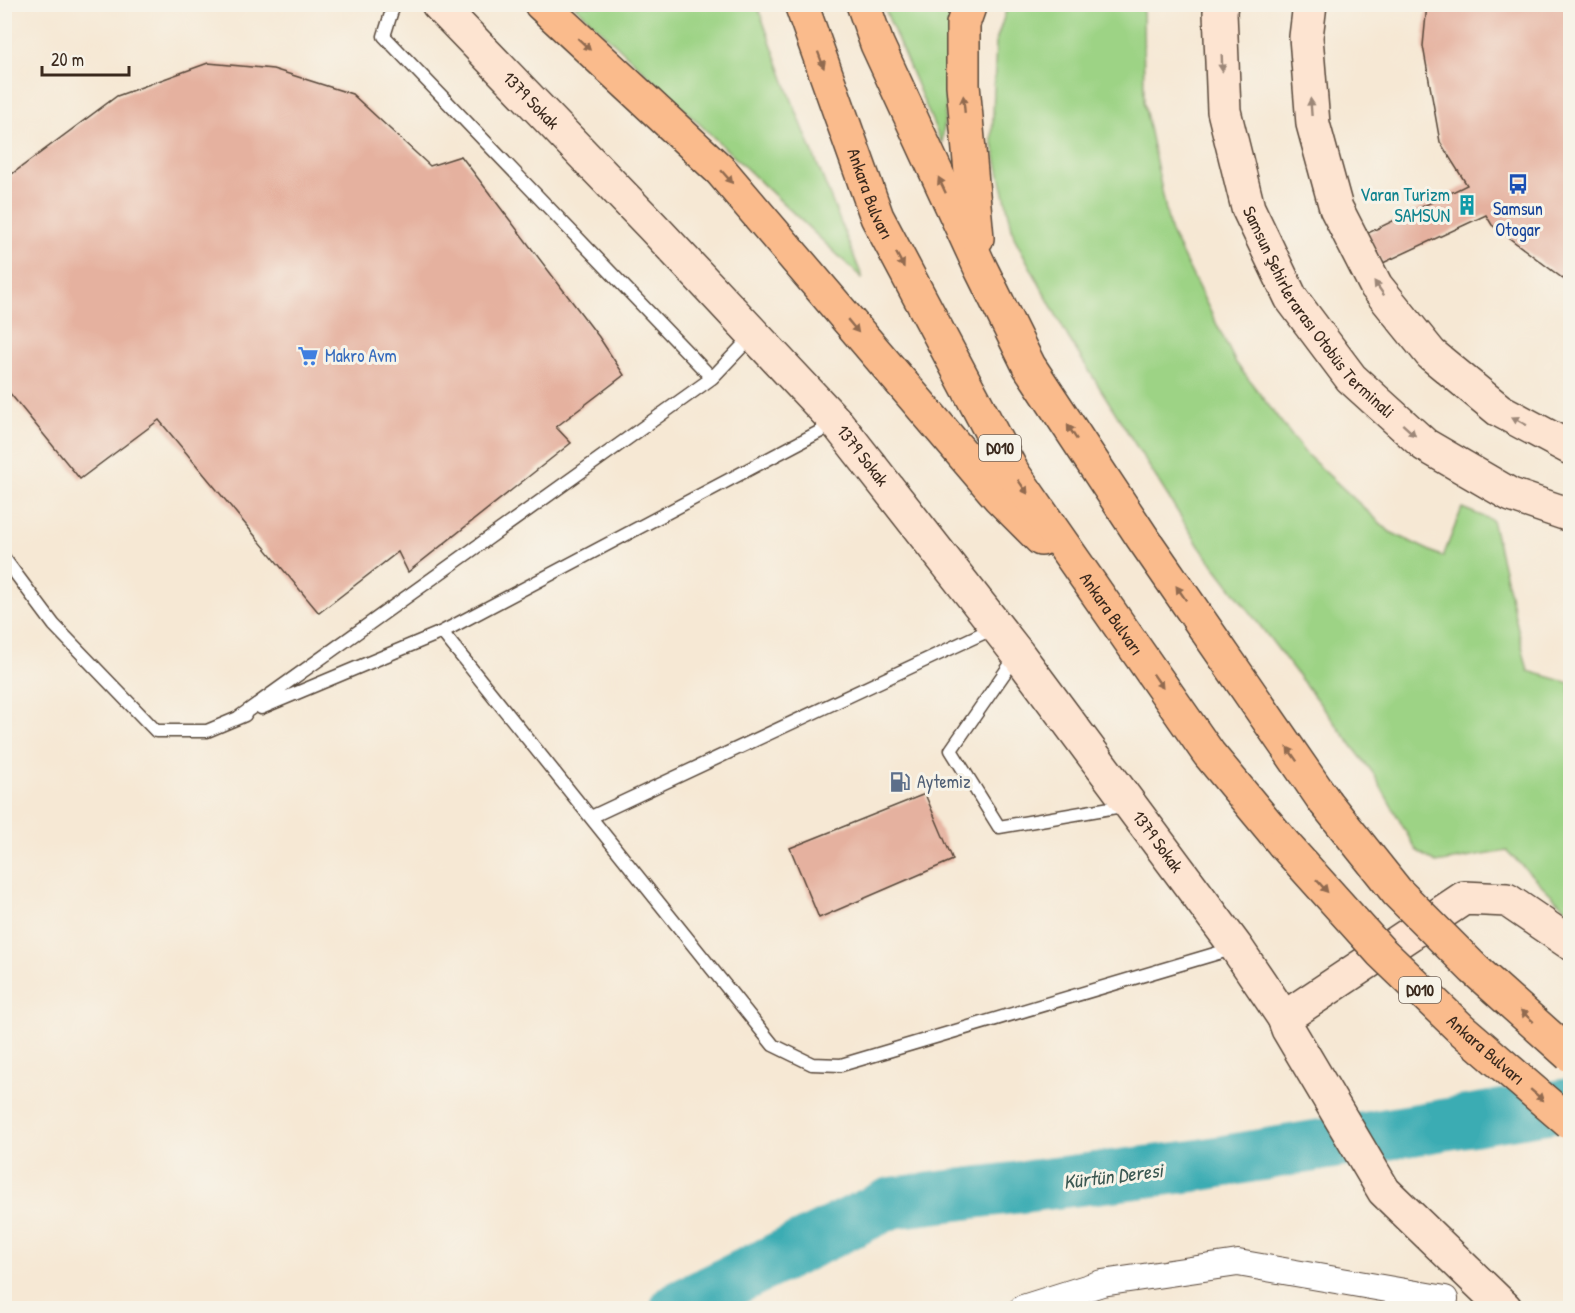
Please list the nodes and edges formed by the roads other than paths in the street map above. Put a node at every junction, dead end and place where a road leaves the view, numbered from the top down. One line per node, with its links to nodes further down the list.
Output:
1 (394, 4): 11 (lane)
2 (438, 4): 10 (street, 1379 Sokak)
3 (541, 4): 16 (highway, one-way to 16)
4 (801, 4): 16 (highway, Ankara Bulvarı / D010, one-way to 16)
5 (863, 4): 9 (highway, one-way to 5)
6 (970, 4): 9 (highway, one-way to 6)
7 (1221, 4): 14 (street, Samsun Şehirlerarası Otobüs Terminali, one-way to 14)
8 (1310, 4): 13 (street, one-way to 8)
9 (980, 267): 26 (highway, one-way to 9, bridge)
10 (754, 334): 11 (lane); 12 (street, 1379 Sokak)
11 (712, 378): 20 (lane)
12 (837, 423): 17 (street, 1379 Sokak); 18 (lane)
13 (1570, 448)
14 (1570, 515)
15 (4, 558): 20 (lane)
16 (1098, 595): 27 (highway, Ankara Bulvarı / D010, one-way to 27, bridge)
17 (997, 627): 19 (street, 1379 Sokak); 22 (lane)
18 (442, 632): 20 (lane); 22 (lane)
19 (1018, 654): 21 (street, 1379 Sokak); 21 (lane)
20 (239, 717)
21 (1129, 805): 24 (street, 1379 Sokak)
22 (591, 817): 24 (lane)
23 (1570, 943): 25 (street)
24 (1236, 947): 25 (street, 1379 Sokak)
25 (1286, 1023): 28 (street, 1379 Sokak)
26 (1570, 1055)
27 (1570, 1123)
28 (1472, 1276): 29 (street); 31 (street, 1379 Sokak)
29 (1440, 1304): 30 (street)
30 (1023, 1308)
31 (1505, 1308)

